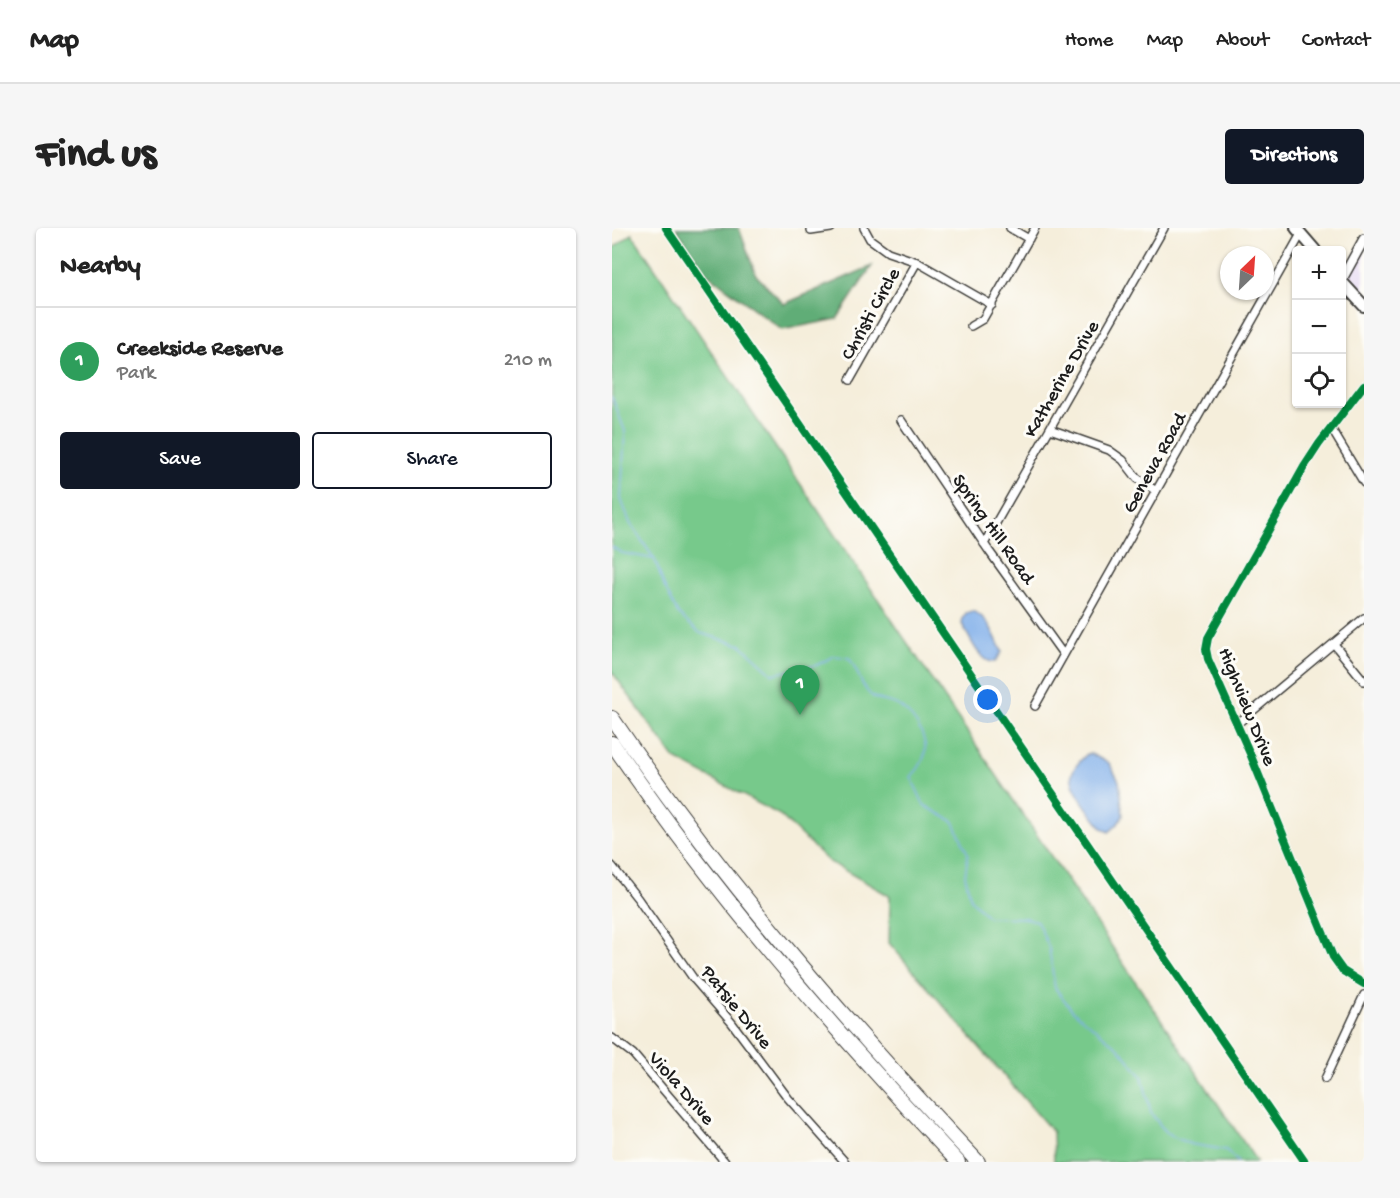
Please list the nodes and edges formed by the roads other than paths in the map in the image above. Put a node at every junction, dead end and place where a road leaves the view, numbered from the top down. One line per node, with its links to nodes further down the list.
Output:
1 (831, 228): 6 (street)
2 (864, 228): 11 (street)
3 (1010, 228): 8 (street)
4 (1035, 228): 8 (street)
5 (1164, 228): 21 (street, Katherine Drive)
6 (811, 231)
7 (1298, 231): 10 (main road); 23 (street, Geneva Road)
8 (1029, 239): 14 (street)
9 (1364, 239): 12 (street)
10 (1311, 246)
11 (917, 262): 14 (street); 17 (street, Christi Circle)
12 (1346, 271)
13 (1346, 286): 15 (main road)
14 (992, 304): 16 (street)
15 (1364, 306)
16 (971, 326)
17 (850, 380)
18 (1364, 385): 20 (street, Highview Drive)
19 (901, 420): 24 (street, Spring Hill Road)
20 (1331, 428): 22 (street); 31 (street, Highview Drive)
21 (1050, 429): 23 (street); 24 (street, Katherine Drive)
22 (1364, 483)
23 (1156, 490): 27 (street, Geneva Road)
24 (984, 544): 27 (street, Spring Hill Road)
25 (1364, 618): 26 (street)
26 (1334, 644): 28 (street); 31 (street)
27 (1063, 654): 29 (street, Geneva Road)
28 (1364, 681)
29 (1035, 706)
30 (612, 718): 41 (highway)
31 (1237, 724): 34 (street, Highview Drive)
32 (612, 743): 40 (highway)
33 (612, 866): 38 (street, Patsie Drive)
34 (1364, 984)
35 (1364, 995): 37 (street)
36 (612, 1038): 39 (street, Viola Drive)
37 (1325, 1079)
38 (841, 1161)
39 (725, 1162)
40 (958, 1162)
41 (978, 1162)

